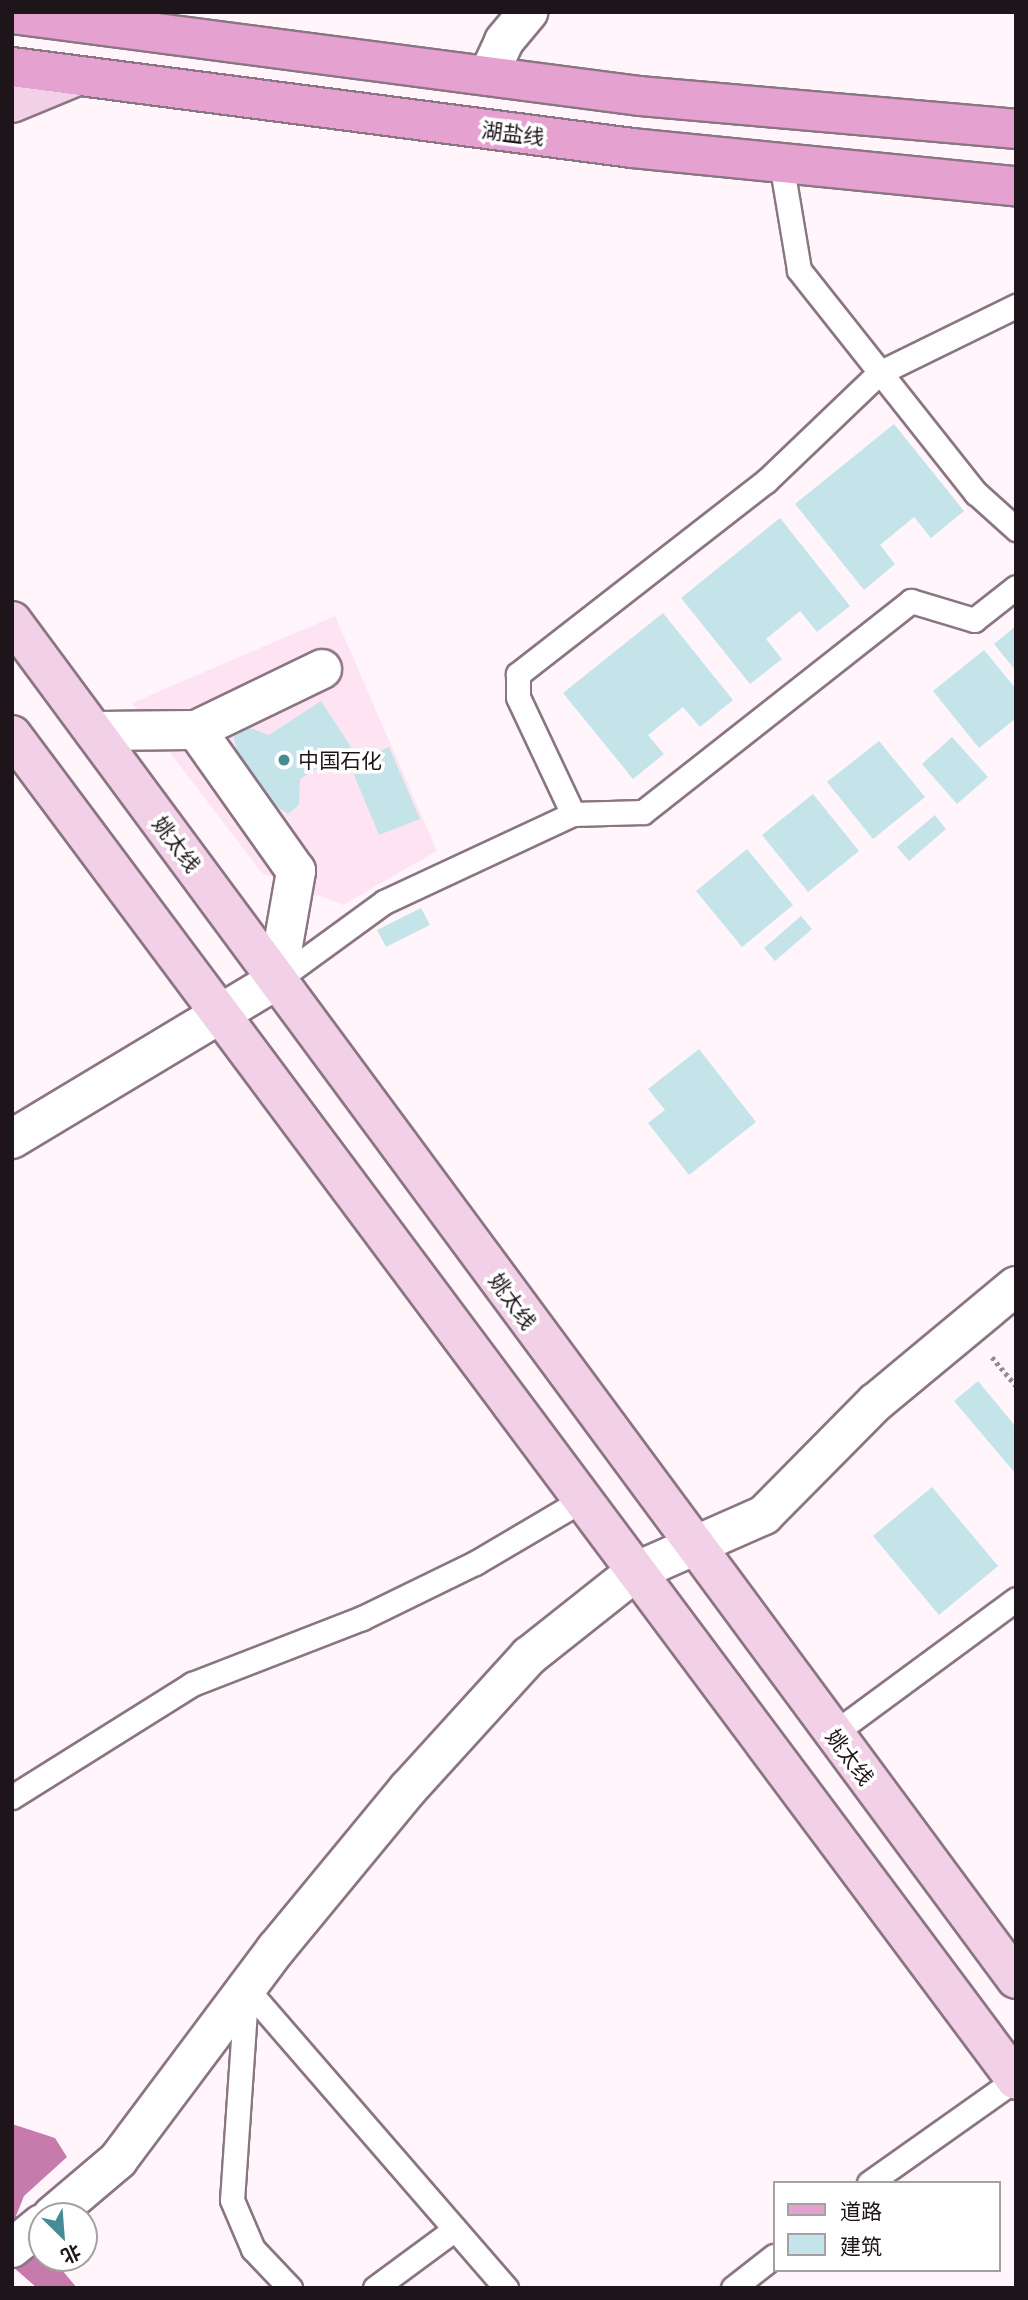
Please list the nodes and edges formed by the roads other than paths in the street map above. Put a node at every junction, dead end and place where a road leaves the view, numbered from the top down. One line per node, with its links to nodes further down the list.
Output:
1 (528, 12): 5 (street)
2 (12, 15): 5 (main road)
3 (12, 68): 4 (main road, 湖盐线)
4 (77, 76): 6 (main road); 8 (main road, 湖盐线)
5 (488, 76): 7 (main road)
6 (12, 103)
7 (1016, 129)
8 (781, 162): 9 (main road, 湖盐线); 11 (lane)
9 (1016, 186)
10 (1016, 306): 11 (lane)
11 (879, 373): 12 (lane); 19 (lane)
12 (1016, 529)
13 (1016, 587): 19 (lane)
14 (12, 621): 17 (main road, 姚太线)
15 (322, 669): 16 (street)
16 (196, 730): 17 (street); 20 (street)
17 (94, 731): 20 (main road, 姚太线)
18 (12, 736): 21 (main road)
19 (573, 814): 20 (lane)
20 (277, 979): 21 (street); 25 (main road, 姚太线)
21 (220, 1015): 22 (street); 24 (main road)
22 (12, 1139)
23 (1016, 1286): 25 (street)
24 (582, 1500): 26 (main road); 29 (lane)
25 (694, 1547): 26 (street); 28 (main road, 姚太线)
26 (635, 1572): 31 (street); 32 (main road)
27 (1016, 1598): 28 (lane)
28 (833, 1734): 30 (main road, 姚太线)
29 (12, 1797)
30 (1016, 1979)
31 (247, 1989): 34 (street); 35 (lane); 39 (lane)
32 (1016, 2079): 33 (lane)
33 (872, 2181)
34 (68, 2202)
35 (455, 2229): 40 (lane); 41 (lane)
36 (28, 2235): 37 (street)
37 (12, 2248)
38 (772, 2258): 42 (lane)
39 (290, 2288)
40 (375, 2288)
41 (506, 2288)
42 (733, 2288)

